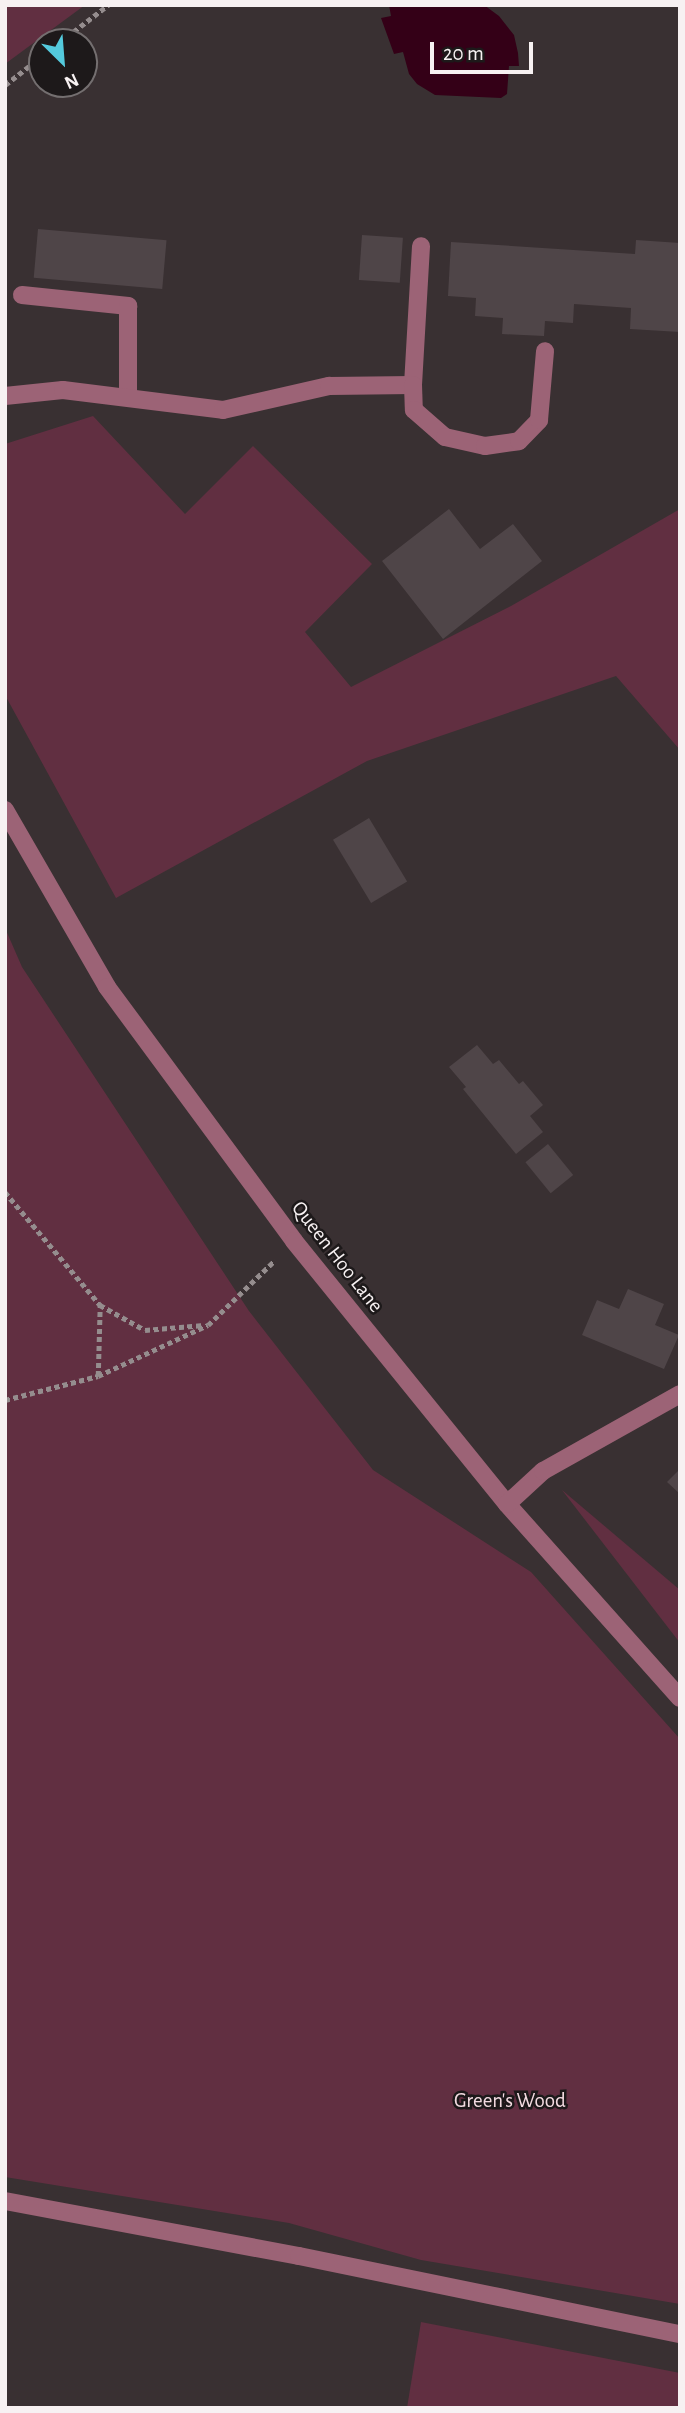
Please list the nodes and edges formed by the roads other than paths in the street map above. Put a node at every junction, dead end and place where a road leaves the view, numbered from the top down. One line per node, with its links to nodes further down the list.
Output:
1 (421, 246): 4 (street)
2 (22, 295): 6 (street)
3 (545, 351): 4 (street)
4 (413, 385): 6 (street)
5 (5, 396): 6 (street)
6 (128, 397)
7 (5, 810): 9 (street, Queen Hoo Lane)
8 (680, 1394): 9 (street)
9 (507, 1504): 10 (street, Queen Hoo Lane)
10 (680, 1698)
11 (5, 2202): 12 (street)
12 (680, 2333)

